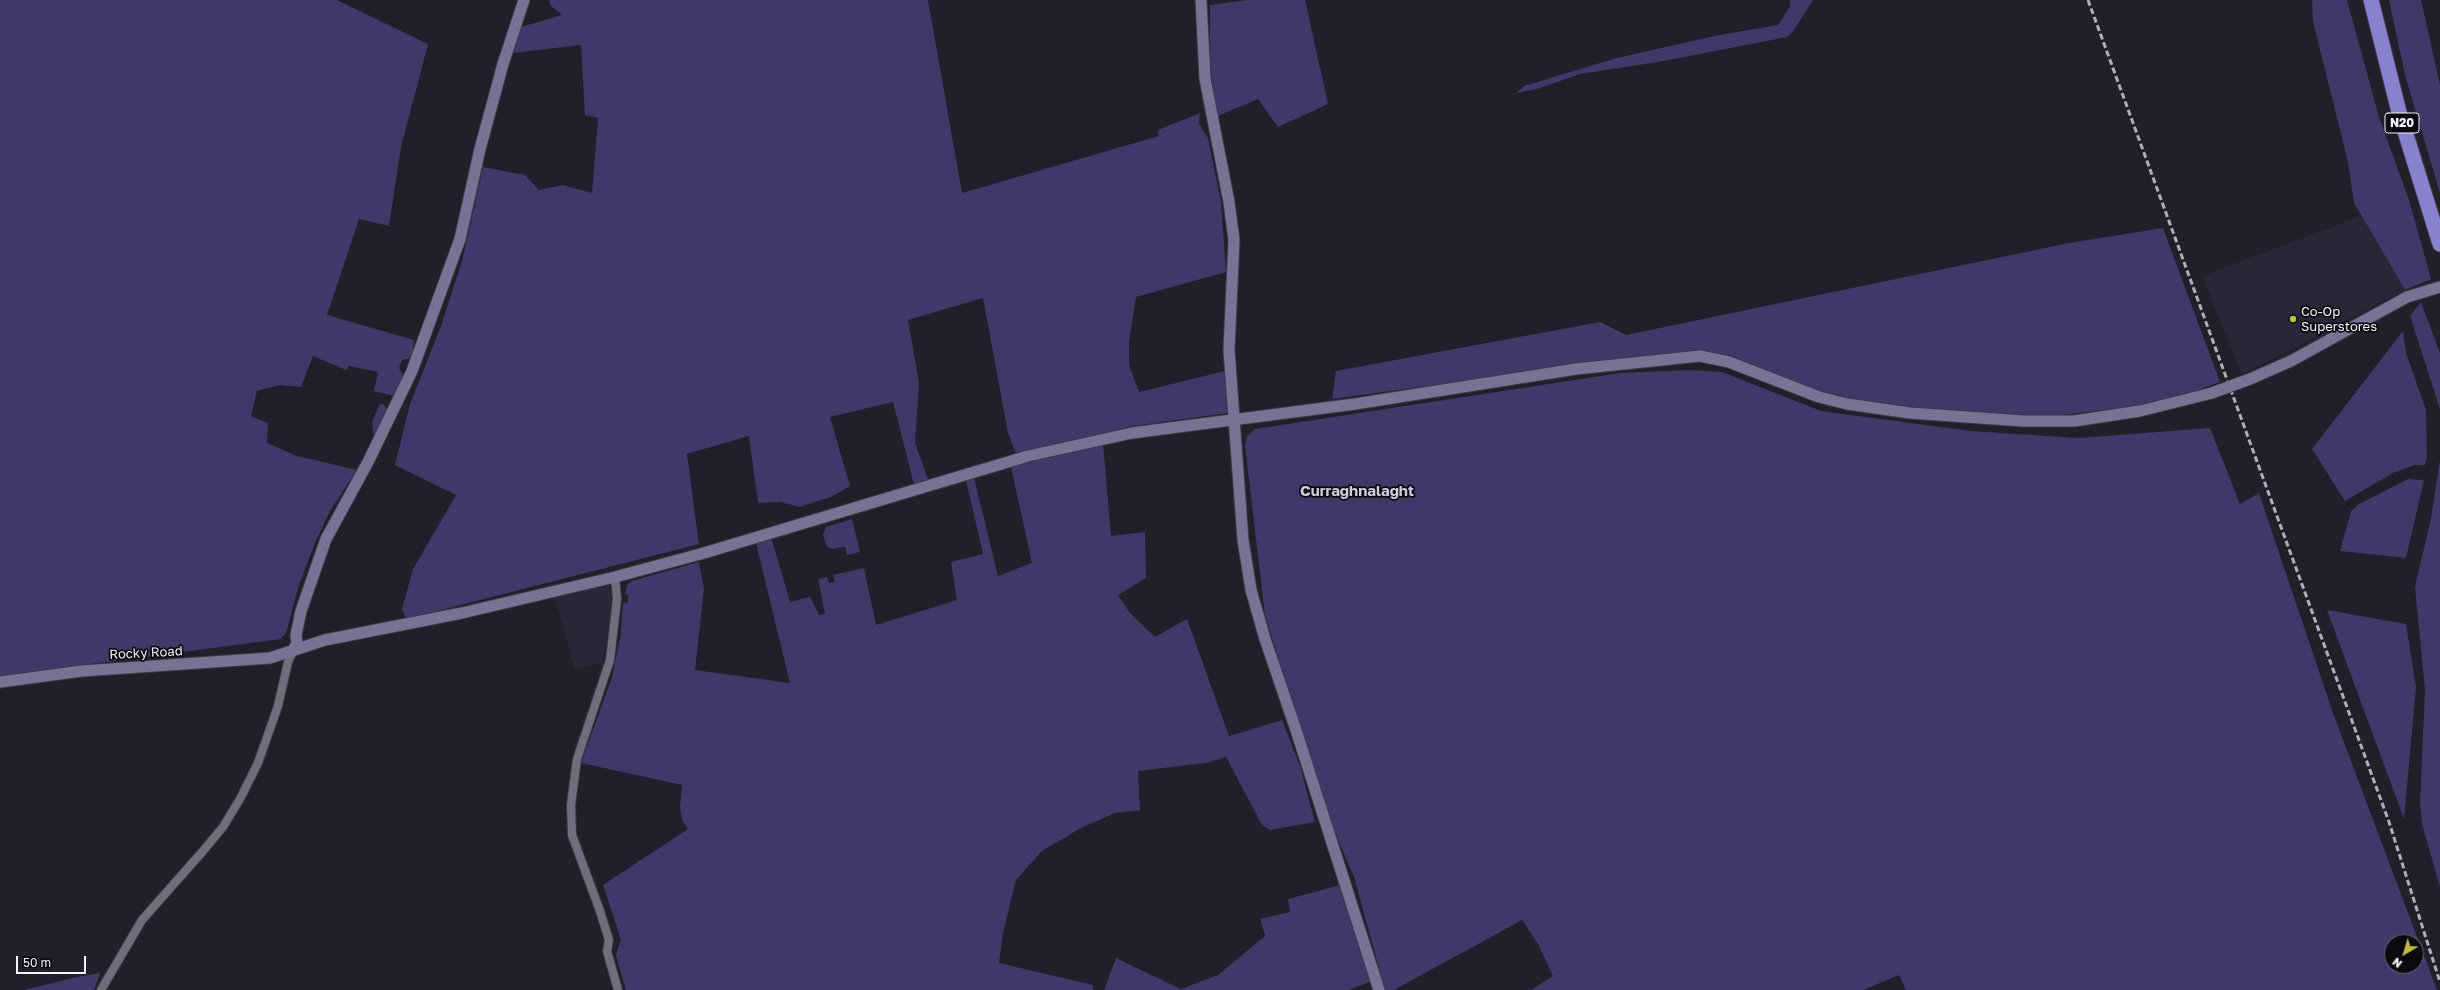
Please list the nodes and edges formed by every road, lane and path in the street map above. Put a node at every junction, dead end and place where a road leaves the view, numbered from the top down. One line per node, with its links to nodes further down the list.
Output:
1 (524, 0): 8 (street)
2 (1202, 0): 6 (street)
3 (2371, 0): 4 (highway, N20)
4 (2440, 244)
5 (2438, 287): 6 (street, Rocky Road, bridge)
6 (1235, 419): 7 (street, Rocky Road); 12 (street)
7 (615, 577): 8 (street, Rocky Road); 11 (street)
8 (293, 651): 9 (street, Rocky Road); 10 (street)
9 (0, 682)
10 (100, 990)
11 (618, 990)
12 (1378, 990)

